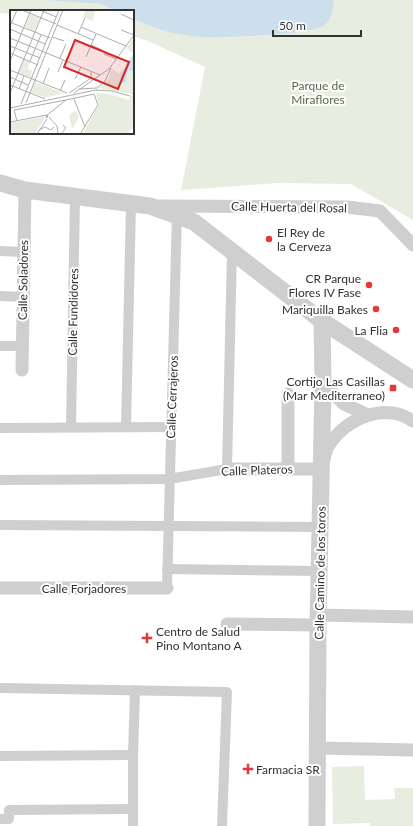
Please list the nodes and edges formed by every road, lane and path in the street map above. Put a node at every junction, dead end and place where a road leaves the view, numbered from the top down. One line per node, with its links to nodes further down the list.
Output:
1 (0, 183): 2 (street)
2 (25, 190): 3 (street); 9 (street, Calle Soladores)
3 (75, 197): 4 (street); 24 (street, Calle Fundidores)
4 (131, 204): 5 (street); 21 (street)
5 (177, 211): 6 (street, Calle Huerta del Rosal); 7 (street); 22 (street, Calle Cerrajeros)
6 (413, 245)
7 (232, 250): 12 (street); 25 (street)
8 (0, 251): 9 (street)
9 (24, 252): 11 (street, Calle Soladores)
10 (0, 296): 11 (street)
11 (23, 297): 14 (street, Calle Soladores)
12 (322, 320): 16 (street); 17 (street, Calle Camino de los toros)
13 (0, 346): 14 (street)
14 (22, 346): 15 (street, Calle Soladores)
15 (22, 370)
16 (413, 380)
17 (323, 384): 19 (street); 27 (street, Calle Camino de los toros)
18 (288, 394): 26 (street)
19 (368, 415): 20 (street); 27 (street)
20 (413, 421)
21 (126, 427): 22 (street); 24 (street)
22 (171, 427): 28 (street, Calle Cerrajeros)
23 (0, 428): 24 (street)
24 (71, 428)
25 (227, 469): 26 (street, Calle Plateros); 28 (street, Calle Plateros)
26 (288, 469): 27 (street, Calle Plateros)
27 (322, 469): 32 (street, Calle Camino de los toros)
28 (169, 479): 29 (street, Calle Plateros); 31 (street, Calle Cerrajeros)
29 (0, 480)
30 (0, 525): 31 (street)
31 (168, 527): 32 (street); 33 (street, Calle Cerrajeros)
32 (321, 527): 34 (street, Calle Camino de los toros)
33 (167, 569): 34 (street); 36 (street, Calle Cerrajeros)
34 (319, 571): 38 (street, Calle Camino de los toros)
35 (0, 588): 36 (street, Calle Forjadores)
36 (167, 588)
37 (413, 617): 38 (street)
38 (318, 620): 39 (street); 42 (street, Calle Camino de los toros)
39 (227, 624)
40 (0, 688): 41 (street)
41 (135, 690): 44 (street); 49 (street)
42 (318, 748): 43 (street); 50 (street, Calle Camino de los toros)
43 (413, 750)
44 (133, 755): 45 (street); 46 (street)
45 (0, 756)
46 (133, 809): 47 (street); 48 (street)
47 (0, 819)
48 (133, 826)
49 (222, 826)
50 (318, 826)

